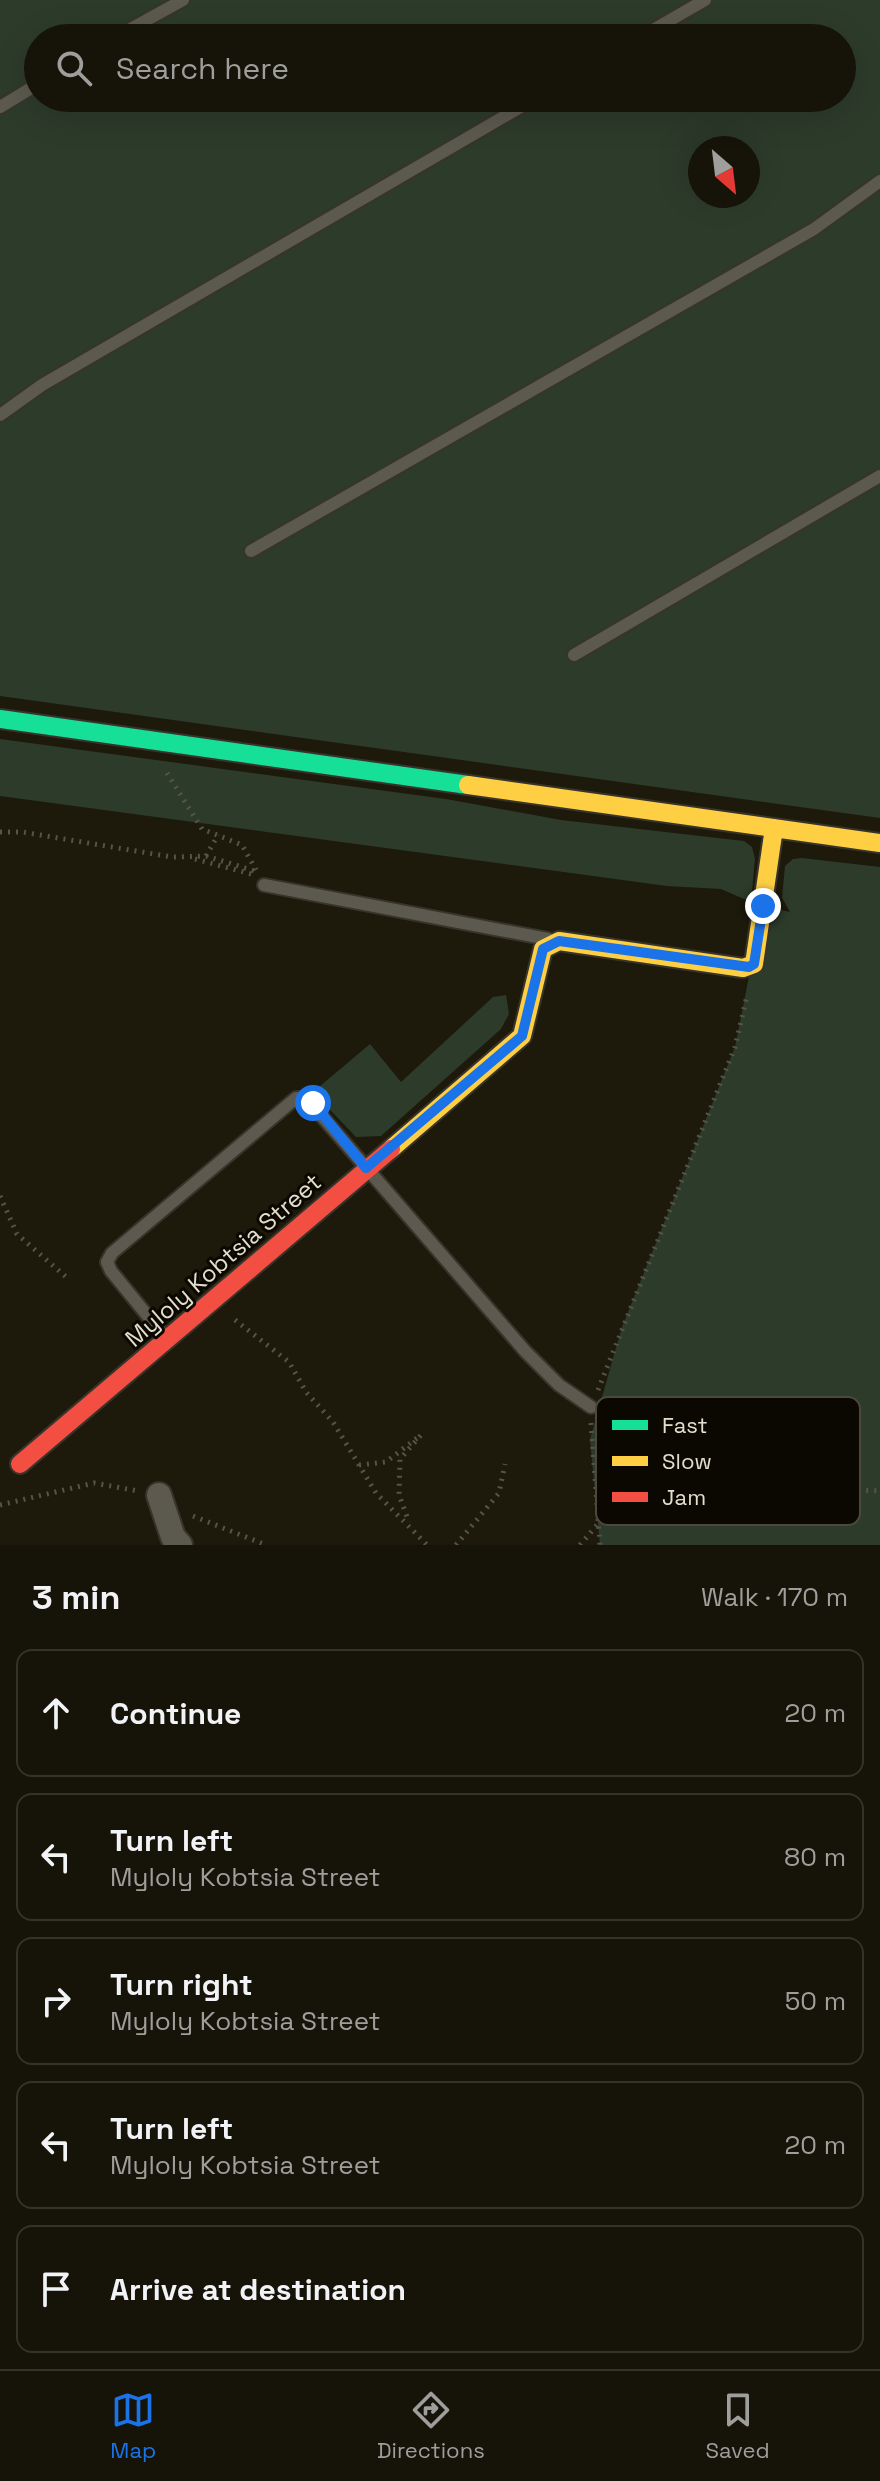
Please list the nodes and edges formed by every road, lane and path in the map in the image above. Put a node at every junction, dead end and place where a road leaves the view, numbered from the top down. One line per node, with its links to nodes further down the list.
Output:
1 (183, 0): 3 (lane)
2 (705, 0): 4 (lane)
3 (139, 24)
4 (663, 24)
5 (24, 92): 6 (lane)
6 (0, 107)
7 (512, 112): 9 (lane)
8 (880, 181): 11 (lane)
9 (0, 415)
10 (880, 476): 12 (lane)
11 (251, 551)
12 (574, 655)
13 (0, 719): 14 (street)
14 (146, 740): 15 (street); 17 (path)
15 (774, 828): 18 (street); 24 (street)
16 (0, 832): 20 (path)
17 (218, 835): 19 (path); 21 (path)
18 (880, 843)
19 (206, 856): 20 (path); 21 (path)
20 (189, 857): 21 (path)
21 (256, 871)
22 (264, 885): 23 (lane)
23 (559, 941): 24 (street); 25 (street, Myloly Kobtsia Street)
24 (754, 964): 30 (path)
25 (366, 1168): 28 (street, Myloly Kobtsia Street); 29 (lane); 30 (lane)
26 (0, 1196): 27 (path)
27 (66, 1277)
28 (217, 1297): 29 (street, Myloly Kobtsia Street); 34 (path)
29 (167, 1339): 32 (street, Myloly Kobtsia Street)
30 (591, 1407): 31 (path); 35 (path)
31 (596, 1410)
32 (20, 1464)
33 (505, 1464): 44 (path)
34 (359, 1465): 41 (path); 41 (path)
35 (596, 1491)
36 (860, 1491): 37 (path)
37 (880, 1491)
38 (159, 1495): 42 (street)
39 (597, 1525): 45 (path)
40 (598, 1525): 46 (path)
41 (411, 1527): 43 (path)
42 (180, 1545)
43 (427, 1545)
44 (456, 1545)
45 (580, 1545)
46 (600, 1545)

